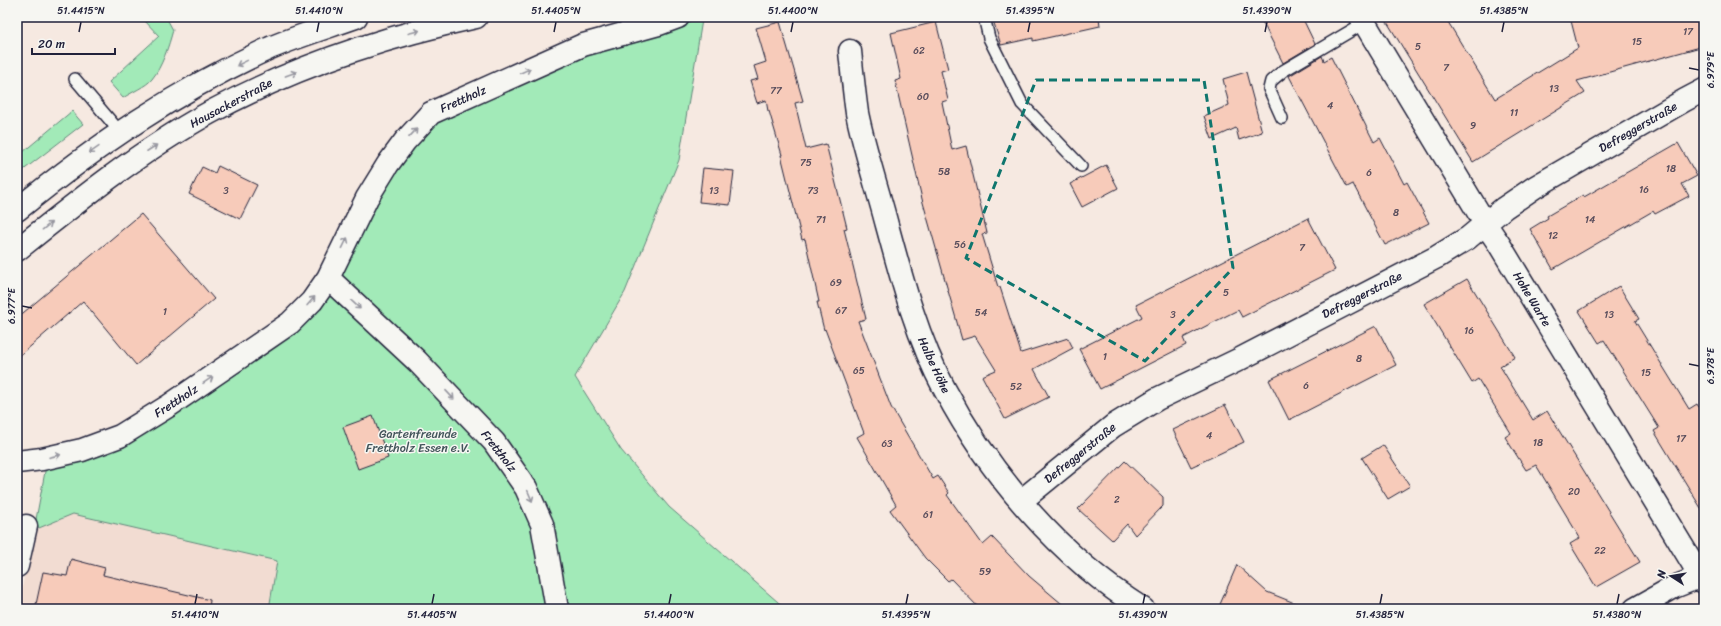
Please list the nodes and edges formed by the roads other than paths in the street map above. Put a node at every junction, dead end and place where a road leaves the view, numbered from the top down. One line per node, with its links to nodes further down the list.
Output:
1 (356, 17): 10 (street, one-way to 10)
2 (476, 17): 14 (street, Hausackerstraße, one-way to 2)
3 (678, 17): 15 (street, Frettholz, one-way to 3)
4 (984, 17): 11 (lane)
5 (1362, 20): 9 (lane); 13 (street, Hohe Warte)
6 (850, 51): 17 (street, Halbe Höhe)
7 (75, 79): 10 (lane)
8 (1704, 90): 13 (street, Defreggerstraße)
9 (1282, 118)
10 (120, 132): 12 (street, one-way to 12)
11 (1081, 166)
12 (17, 210)
13 (1486, 225): 17 (street, Defreggerstraße); 20 (street, Hohe Warte)
14 (17, 250)
15 (328, 278): 16 (street, Frettholz, one-way to 15); 21 (street, Frettholz, one-way to 21)
16 (17, 462)
17 (1021, 501): 22 (street, Halbe Höhe)
18 (26, 526): 19 (street)
19 (17, 566)
20 (1703, 578): 23 (street)
21 (557, 609)
22 (1143, 609)
23 (1635, 609)

